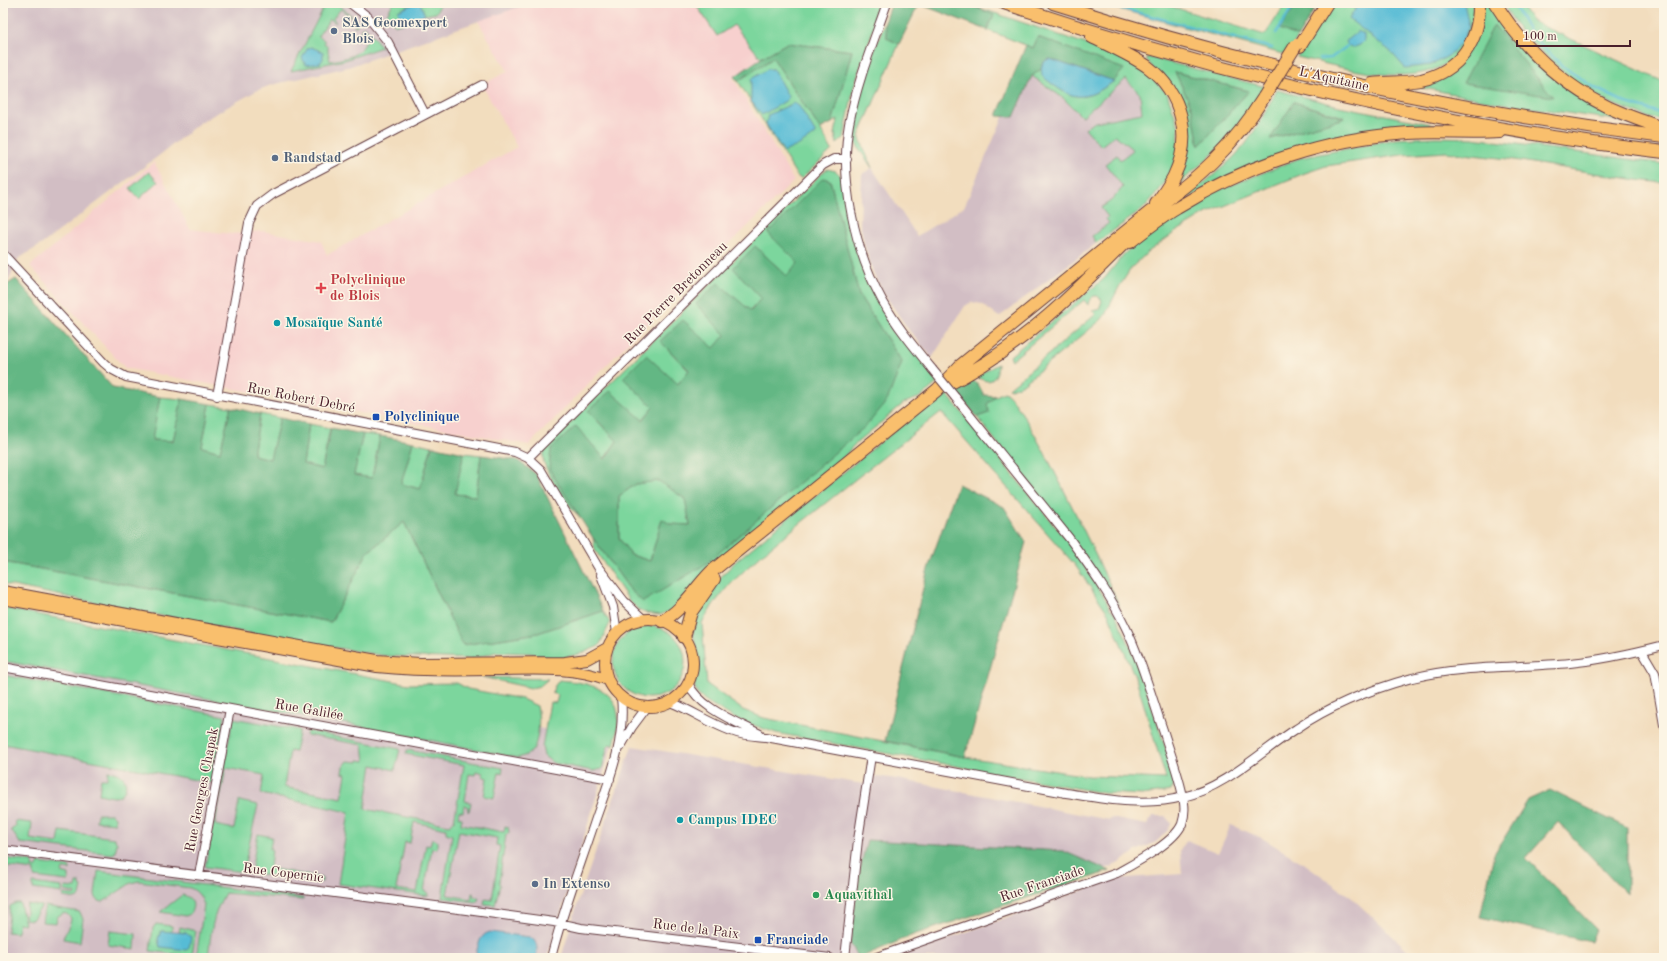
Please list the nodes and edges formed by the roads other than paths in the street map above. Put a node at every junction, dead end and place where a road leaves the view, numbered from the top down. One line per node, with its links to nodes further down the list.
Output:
1 (350, 3): 14 (street)
2 (887, 3): 19 (street, Rue Franciade)
3 (1004, 3): 9 (highway, L'Aquitaine)
4 (1053, 3): 12 (highway, L'Aquitaine)
5 (1322, 3): 10 (highway)
6 (1327, 3): 10 (highway)
7 (1479, 3): 12 (highway)
8 (1496, 3): 15 (highway)
9 (1068, 24): 16 (highway, L'Aquitaine); 20 (highway)
10 (1298, 46): 13 (highway, bridge)
11 (482, 85): 14 (street)
12 (1360, 85): 17 (highway, L'Aquitaine)
13 (1266, 98): 20 (highway); 21 (highway)
14 (425, 114): 25 (street)
15 (1664, 129)
16 (1521, 131): 18 (highway, L'Aquitaine); 21 (highway)
17 (1664, 137)
18 (1664, 152)
19 (847, 159): 26 (street, Rue Pierre Bretonneau); 50 (street, Rue Franciade, bridge)
20 (1150, 212): 24 (highway)
21 (1120, 249): 24 (highway)
22 (3, 254): 23 (street, Rue Robert Debré)
23 (6, 263): 25 (street, Rue Robert Debré)
24 (937, 390): 27 (highway)
25 (217, 396): 26 (street, Rue Robert Debré)
26 (528, 458): 28 (street, Rue Robert Debré)
27 (734, 555): 32 (highway); 34 (highway)
28 (598, 567): 31 (street); 33 (street)
29 (3, 591): 36 (main road)
30 (3, 599): 39 (main road)
31 (644, 619): 32 (main road); 33 (main road)
32 (662, 621): 34 (main road)
33 (617, 632): 36 (main road)
34 (684, 637): 40 (main road)
35 (1664, 645): 37 (street)
36 (607, 648): 39 (main road)
37 (1642, 651): 45 (street); 50 (street)
38 (3, 667): 44 (street, Rue Galilée)
39 (608, 680): 41 (main road)
40 (688, 683): 42 (main road); 46 (street)
41 (621, 697): 43 (main road); 47 (street)
42 (670, 702): 43 (main road); 46 (street)
43 (647, 707): 47 (street)
44 (230, 709): 49 (street, Rue Galilée); 52 (street, Rue Georges Chapak)
45 (1664, 725)
46 (766, 737): 48 (street)
47 (618, 752): 49 (street)
48 (871, 756): 50 (street); 56 (street)
49 (610, 778): 53 (street)
50 (1183, 797): 57 (street, Rue Franciade)
51 (3, 850): 52 (street, Rue Copernic)
52 (199, 875): 53 (street, Rue Copernic)
53 (560, 923): 54 (street); 55 (street, Rue de la Paix)
54 (551, 958)
55 (830, 958)
56 (845, 958)
57 (874, 958)

